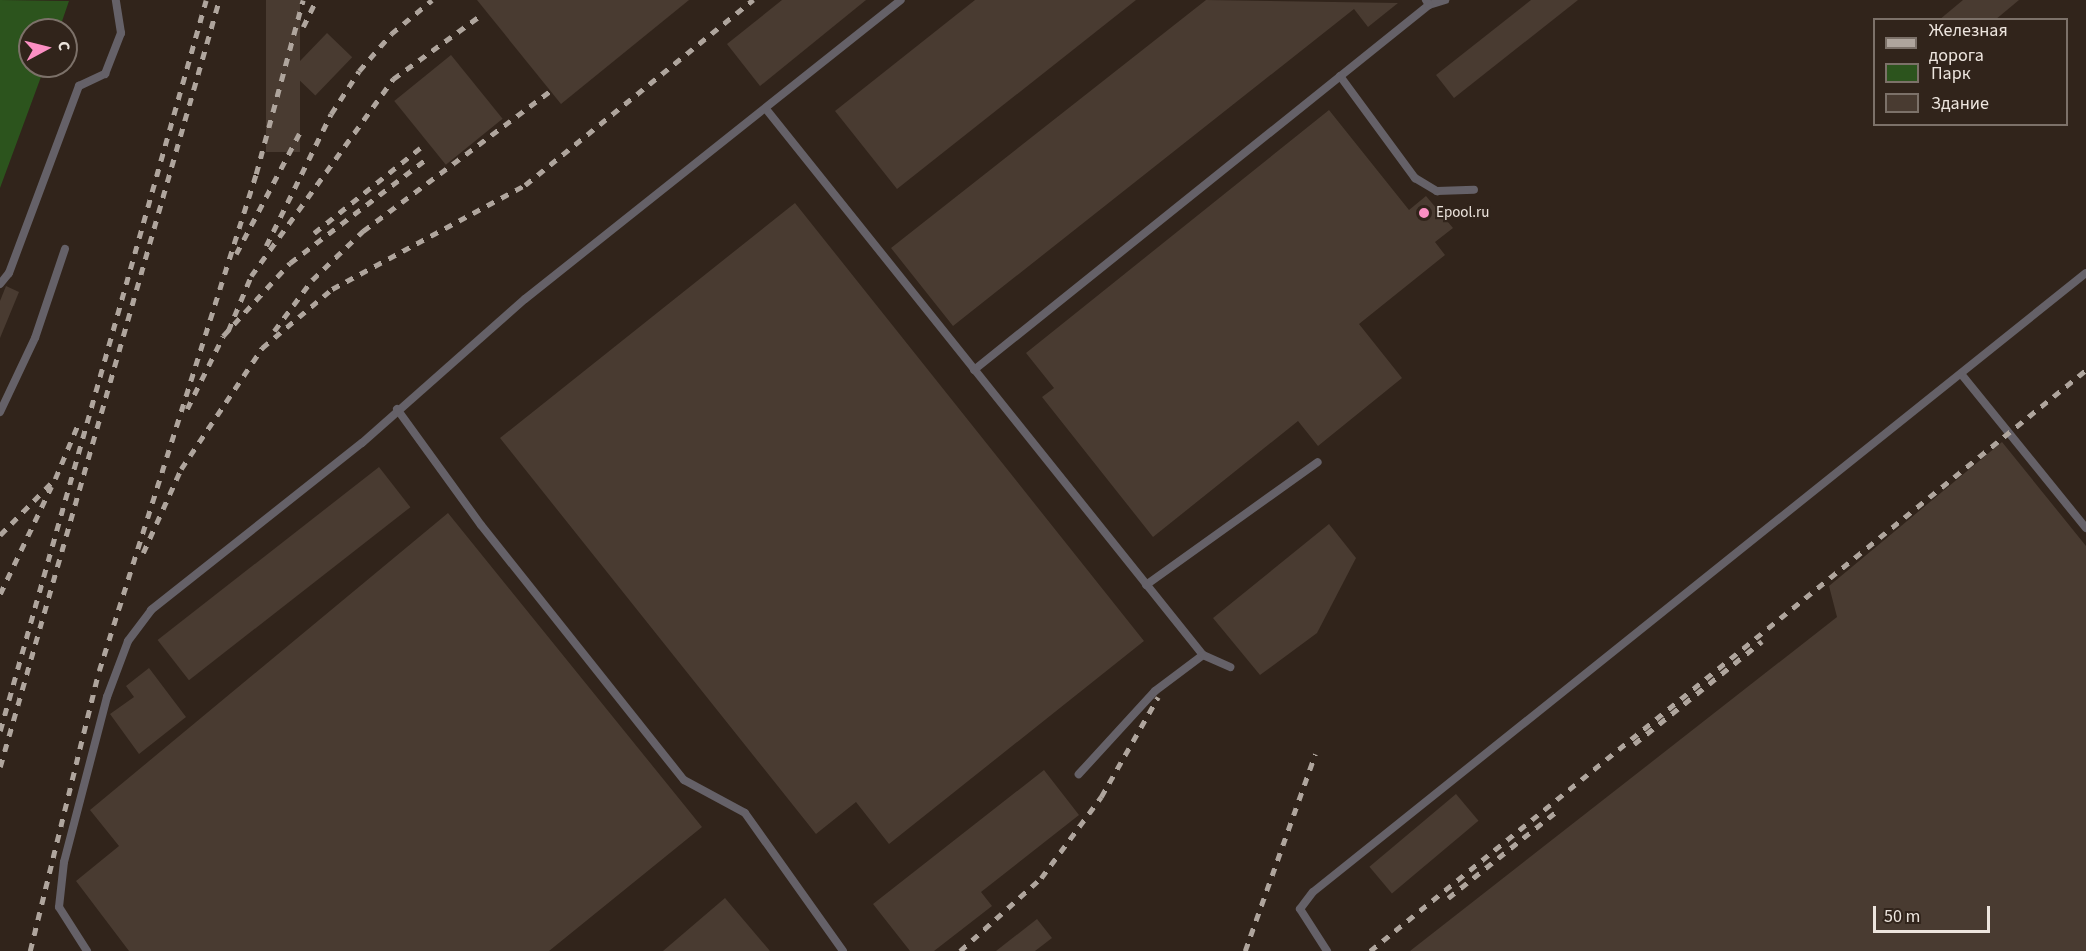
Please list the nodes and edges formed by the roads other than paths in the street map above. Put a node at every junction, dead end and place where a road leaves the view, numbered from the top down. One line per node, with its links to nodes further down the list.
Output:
1 (116, 0): 10 (lane)
2 (901, 0): 6 (lane)
3 (1445, 0): 4 (lane)
4 (1427, 2): 5 (lane)
5 (1340, 76): 7 (lane); 11 (lane)
6 (766, 109): 11 (lane); 13 (lane)
7 (1474, 190)
8 (65, 249): 14 (lane)
9 (2086, 273): 12 (lane)
10 (0, 284)
11 (974, 370): 17 (lane)
12 (1962, 375): 16 (lane); 23 (lane)
13 (397, 409): 21 (lane); 22 (lane)
14 (0, 412)
15 (1318, 462): 17 (lane)
16 (2086, 528)
17 (1146, 585): 18 (lane)
18 (1203, 655): 19 (lane); 20 (lane)
19 (1230, 667)
20 (1079, 774)
21 (87, 951)
22 (843, 951)
23 (1327, 951)

